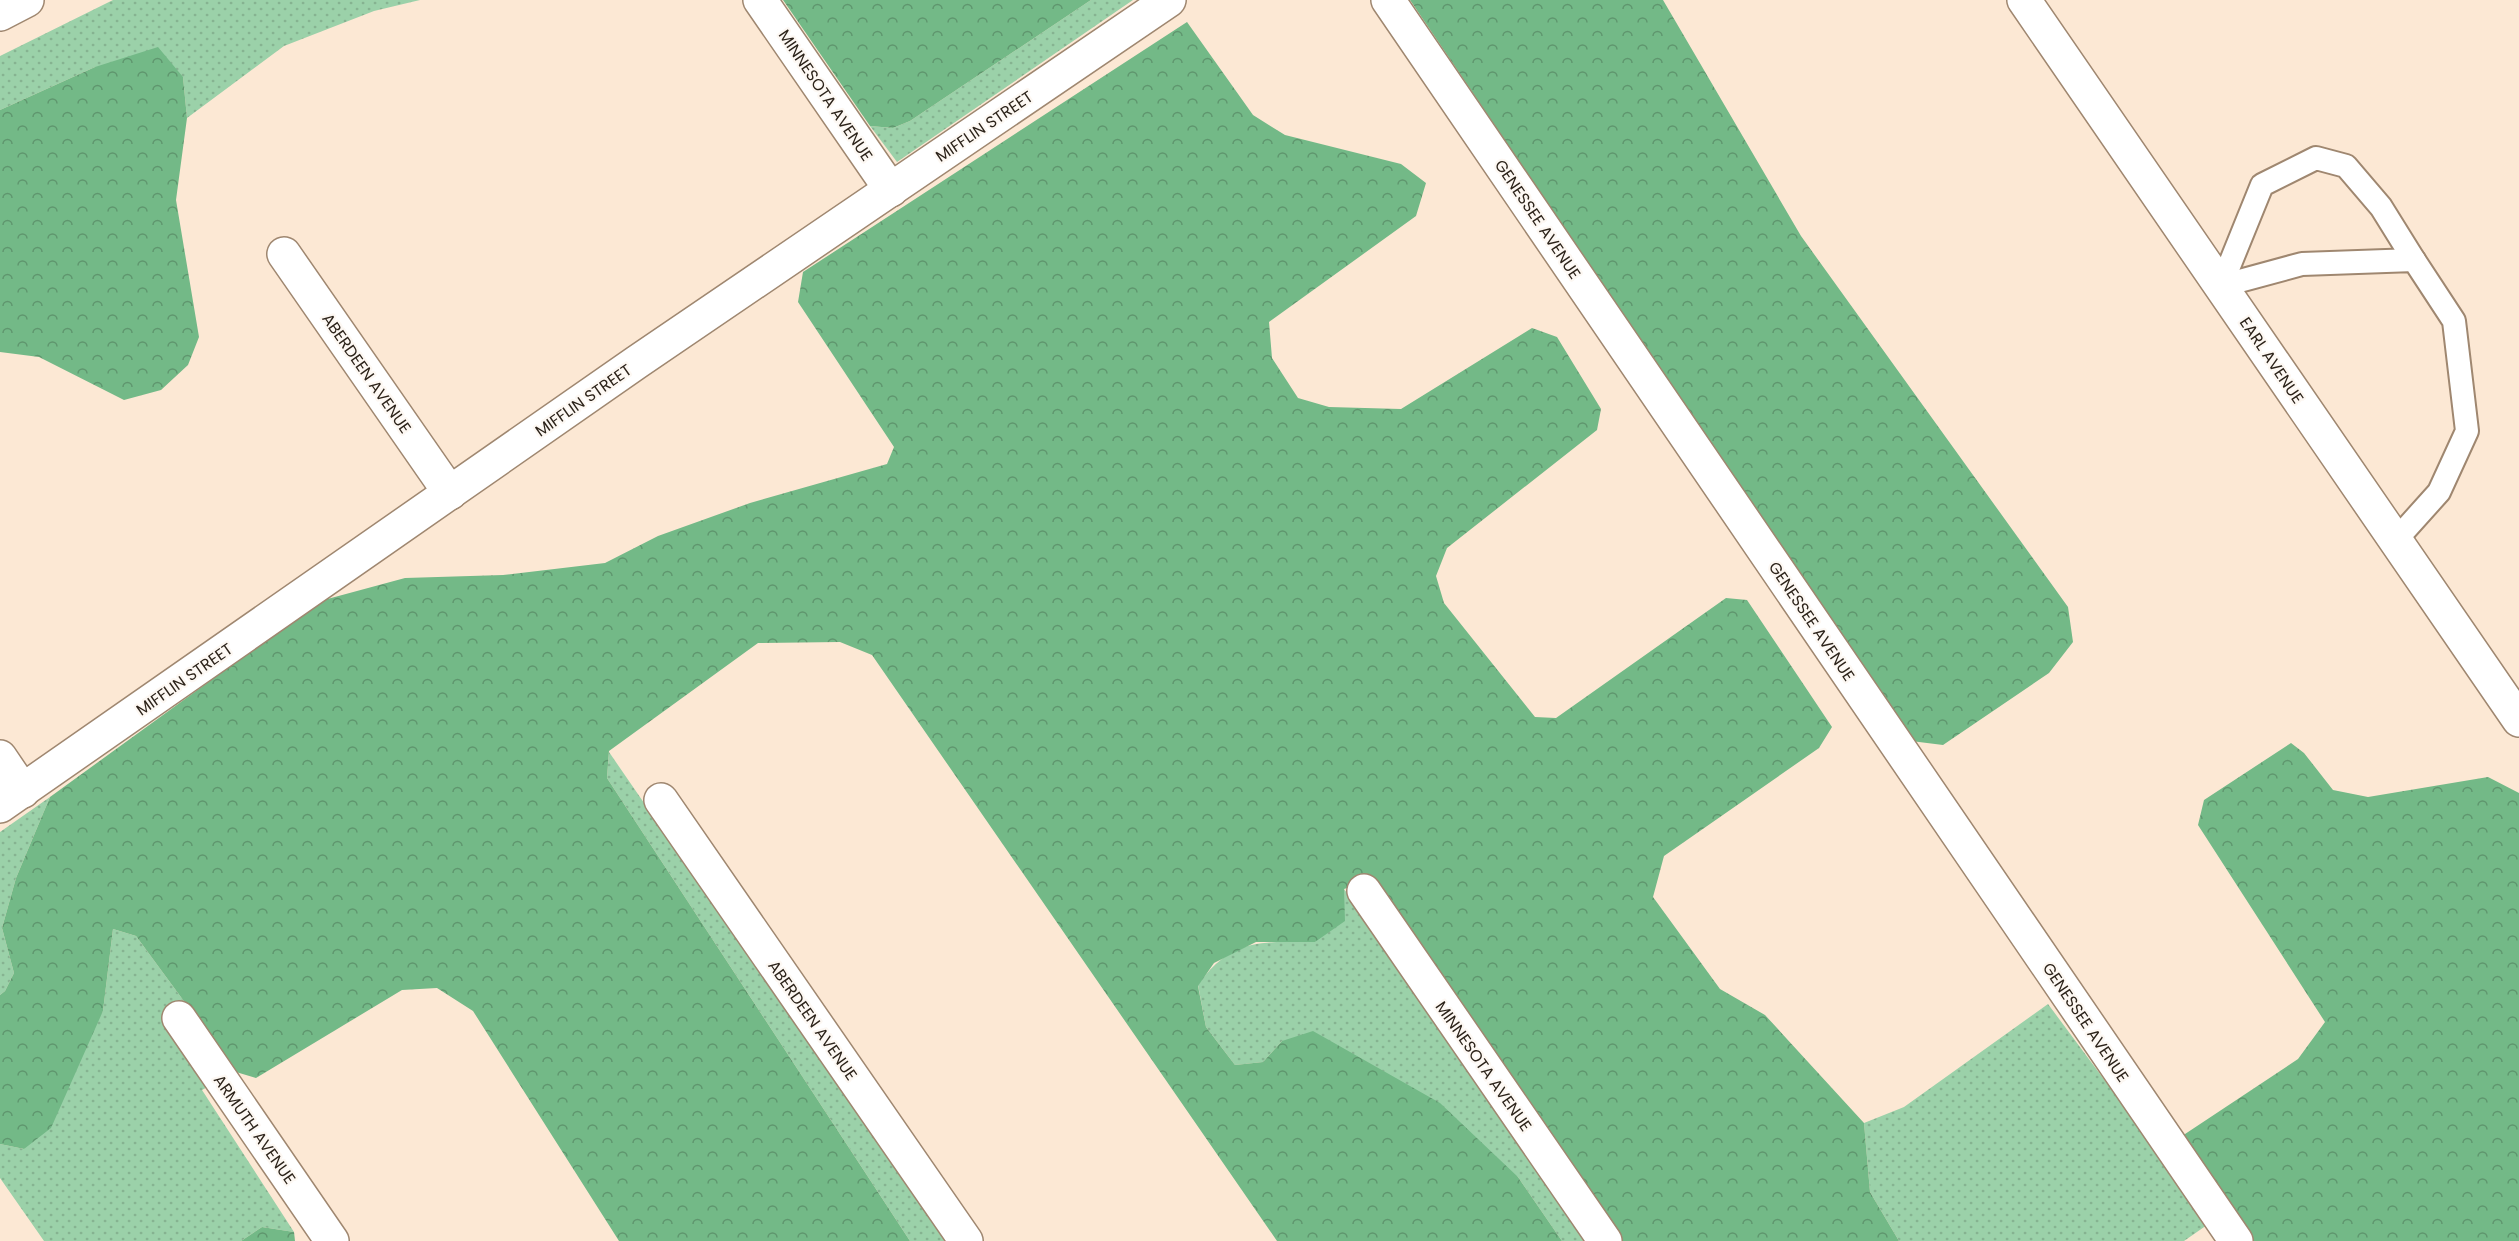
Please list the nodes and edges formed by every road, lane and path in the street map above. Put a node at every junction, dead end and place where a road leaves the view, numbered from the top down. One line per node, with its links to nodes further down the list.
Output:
1 (27, 0): 6 (main road)
2 (760, 0): 7 (main road, MINNESOTA AVENUE)
3 (1169, 0): 7 (main road, MIFFLIN STREET)
4 (1388, 0): 22 (main road, GENESSEE AVENUE)
5 (2024, 0): 10 (main road, EARL AVENUE)
6 (0, 14)
7 (891, 190): 11 (main road, MIFFLIN STREET)
8 (284, 254): 11 (main road, ABERDEEN AVENUE)
9 (2414, 260): 10 (lane); 10 (lane); 12 (lane)
10 (2221, 286): 12 (main road, EARL AVENUE)
11 (450, 493): 15 (main road, MIFFLIN STREET)
12 (2396, 541): 13 (main road, EARL AVENUE)
13 (2519, 720)
14 (0, 758): 15 (main road)
15 (11, 798)
16 (661, 800): 20 (main road, ABERDEEN AVENUE)
17 (1364, 891): 21 (main road, MINNESOTA AVENUE)
18 (179, 1018): 19 (main road, ARMUTH AVENUE)
19 (332, 1241)
20 (966, 1241)
21 (1605, 1241)
22 (2236, 1241)

